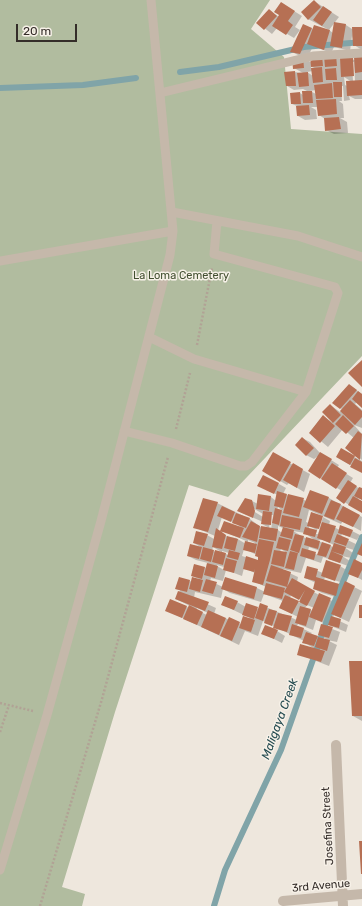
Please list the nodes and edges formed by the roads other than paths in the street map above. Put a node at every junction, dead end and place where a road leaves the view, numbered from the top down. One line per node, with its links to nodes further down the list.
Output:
1 (151, 0): 3 (lane)
2 (362, 53): 3 (lane)
3 (160, 93): 4 (lane)
4 (172, 212): 5 (lane); 6 (lane)
5 (217, 221): 7 (lane); 10 (lane)
6 (173, 231): 8 (lane); 9 (lane)
7 (362, 258)
8 (0, 261)
9 (149, 337): 10 (lane); 11 (lane)
10 (306, 392): 11 (lane)
11 (124, 431): 13 (lane)
12 (336, 745): 15 (street, Josefina Street)
13 (0, 870)
14 (362, 894): 15 (street, 3rd Avenue)
15 (343, 895): 16 (street, 3rd Avenue); 17 (street, Josefina Street)
16 (282, 901)
17 (343, 906)

